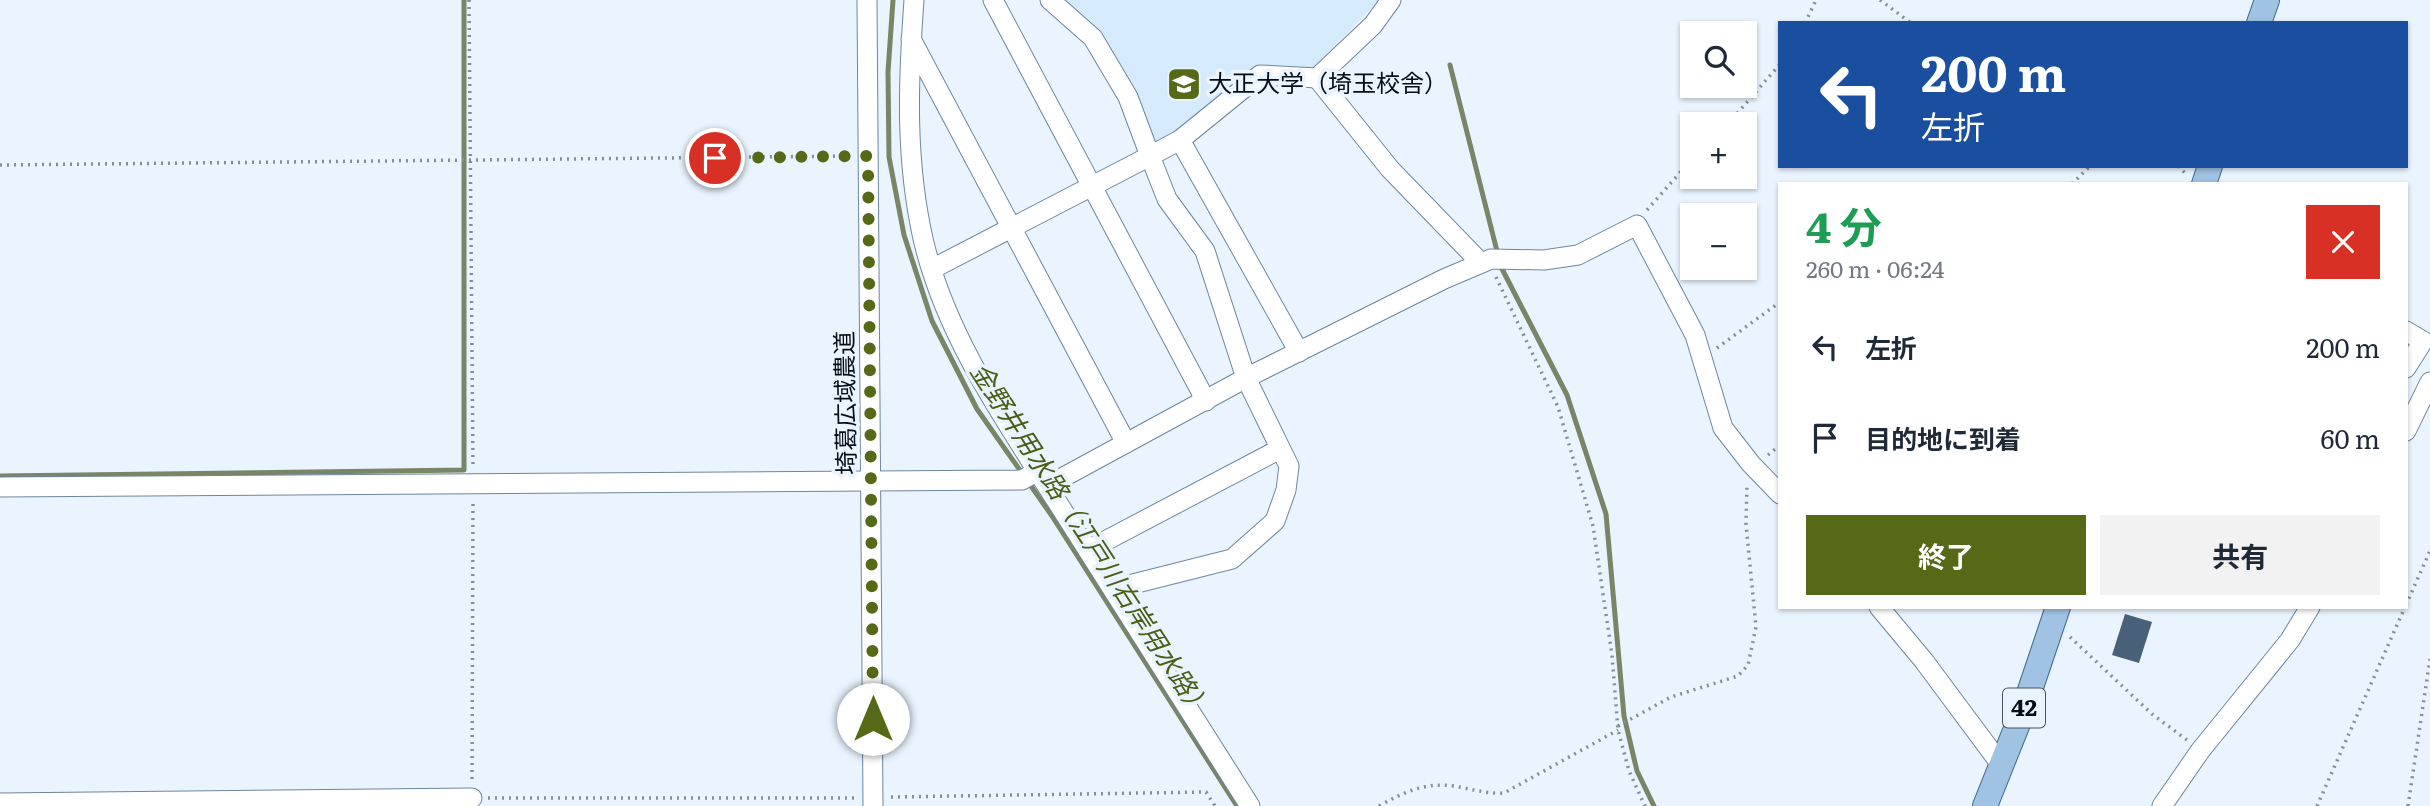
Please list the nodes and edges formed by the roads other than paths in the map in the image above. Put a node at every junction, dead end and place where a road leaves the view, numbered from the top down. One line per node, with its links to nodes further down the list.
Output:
1 (867, 0): 26 (street, 埼葛広域農道)
2 (914, 0): 8 (street)
3 (993, 0): 12 (street)
4 (1050, 0): 11 (street)
5 (1391, 0): 9 (street)
6 (2267, 0): 7 (main road)
7 (2260, 21)
8 (911, 38): 13 (street); 15 (street)
9 (1317, 78): 10 (street); 14 (street)
10 (1180, 140): 11 (street); 17 (street)
11 (1150, 156): 12 (street); 19 (street)
12 (1093, 186): 13 (street); 21 (street)
13 (1012, 229): 15 (street); 23 (street)
14 (1492, 260): 17 (street); 28 (street)
15 (932, 269): 25 (street)
16 (2408, 332): 18 (street)
17 (1299, 352): 19 (street)
18 (2408, 365)
19 (1246, 378): 21 (street); 24 (street)
20 (2430, 382): 22 (street)
21 (1206, 401): 23 (street)
22 (2408, 427)
23 (1126, 443): 25 (street)
24 (1280, 449): 29 (street); 30 (street)
25 (1036, 479): 26 (street); 29 (street)
26 (871, 481): 27 (street); 36 (street, 埼葛広域農道)
27 (0, 487)
28 (1778, 492)
29 (1088, 550): 30 (street)
30 (1113, 590): 38 (street)
31 (1881, 609): 34 (street)
32 (2309, 609): 40 (street)
33 (2056, 614): 34 (main road, 42)
34 (2002, 766): 39 (main road, 42)
35 (472, 798): 37 (street)
36 (873, 802)
37 (0, 803)
38 (1250, 806)
39 (1985, 806)
40 (2162, 806)

